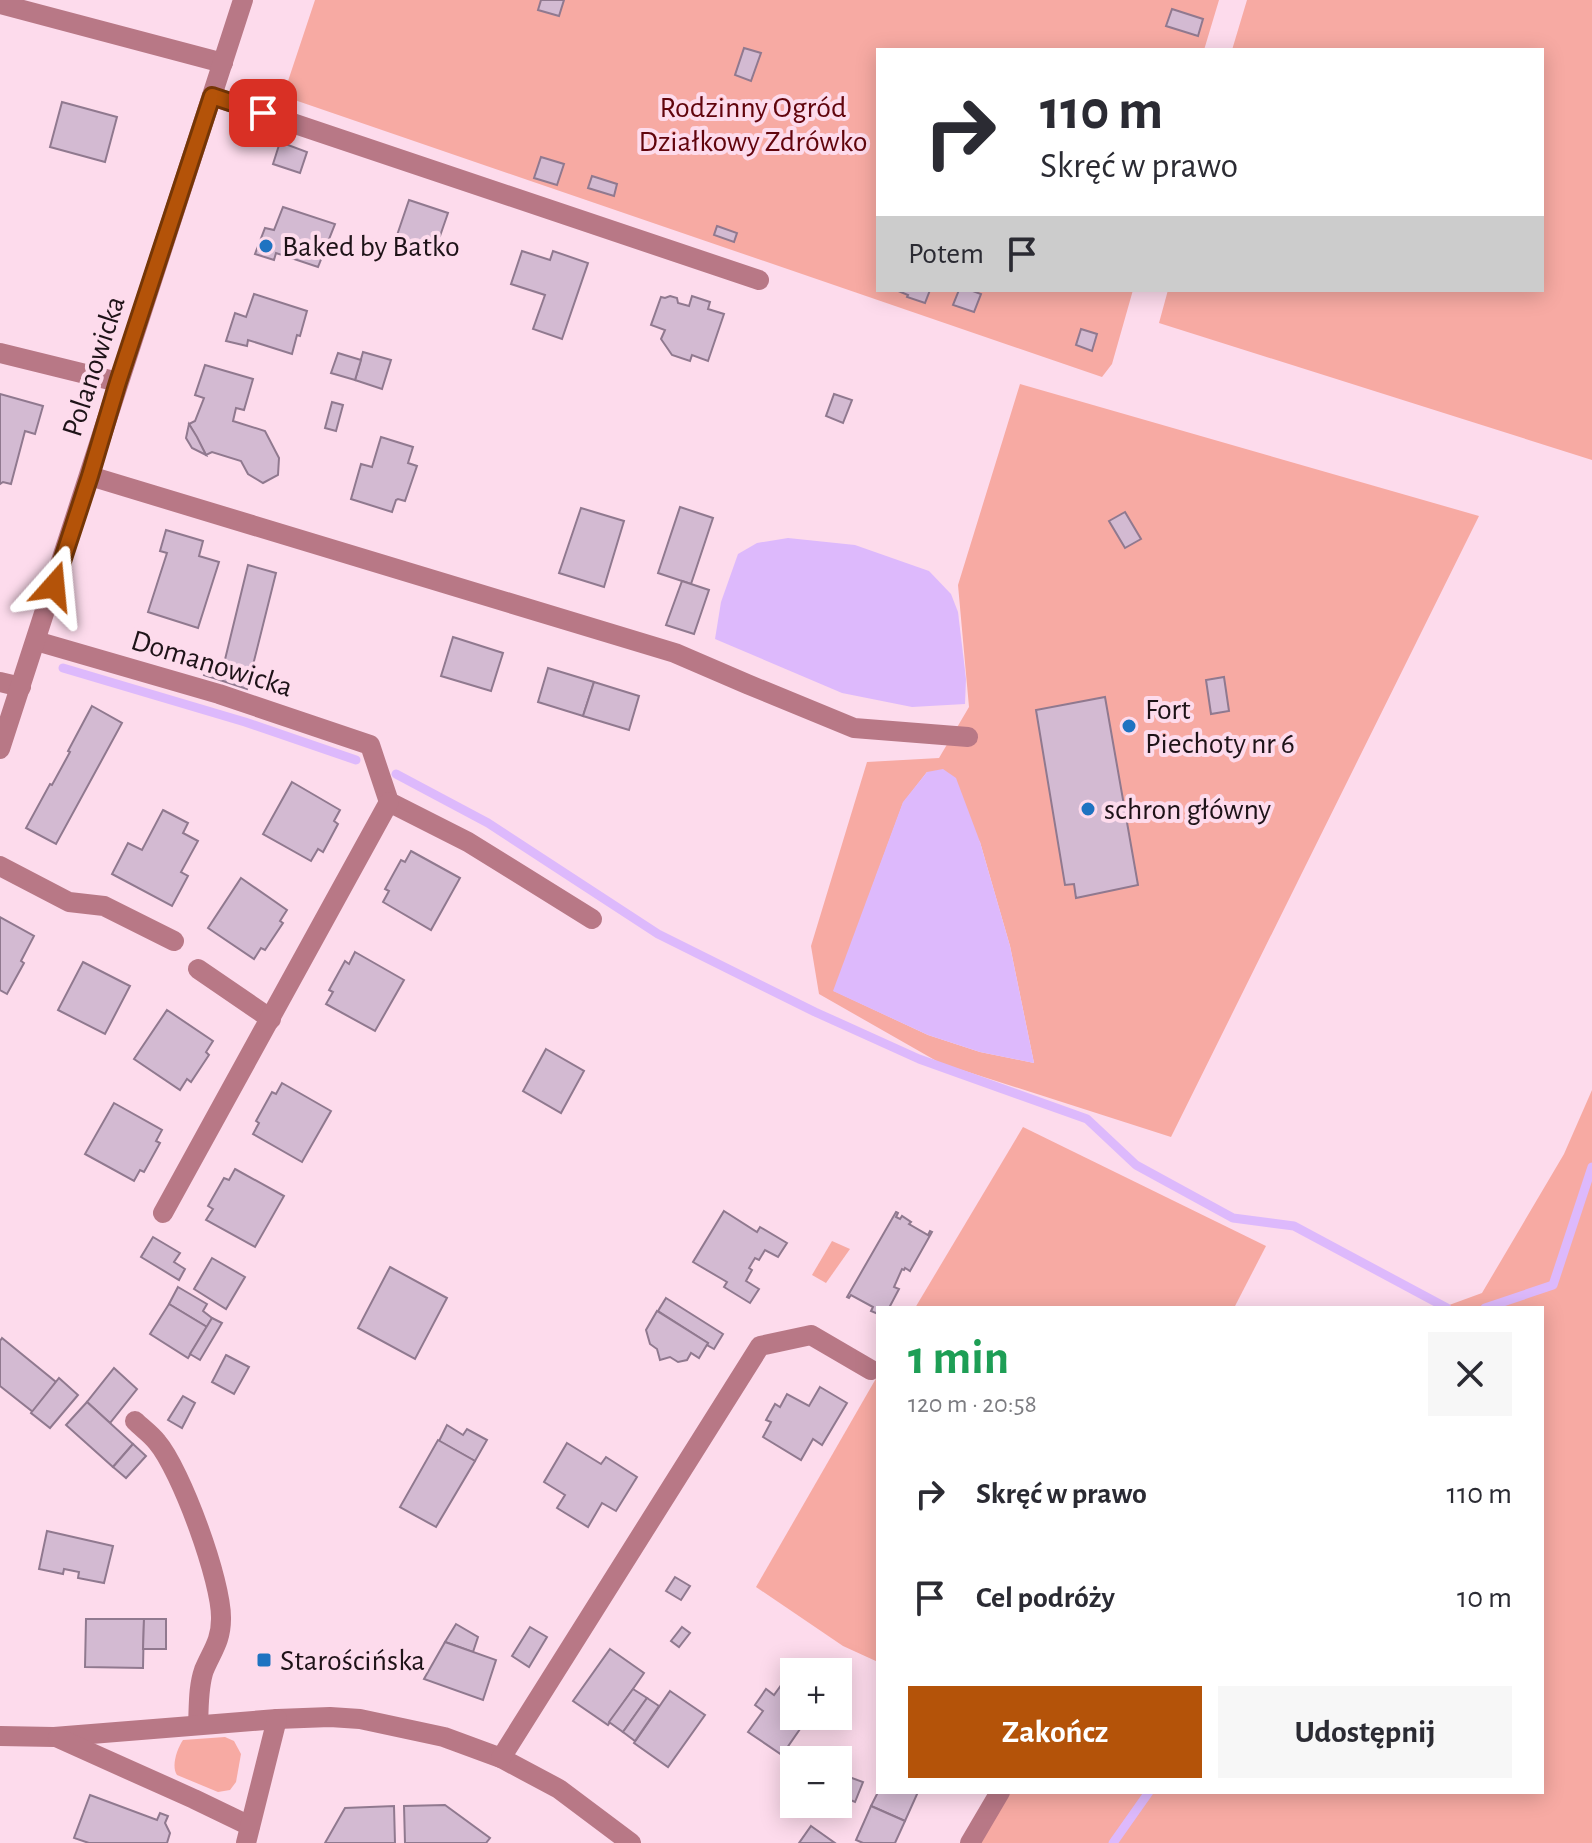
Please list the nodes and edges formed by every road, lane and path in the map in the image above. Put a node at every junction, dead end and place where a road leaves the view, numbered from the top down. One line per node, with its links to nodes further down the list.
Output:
1 (243, 0): 3 (street, Polanowicka)
2 (0, 4): 3 (street)
3 (223, 63): 4 (street, Polanowicka)
4 (212, 96): 5 (street); 7 (street, Polanowicka)
5 (759, 280)
6 (0, 353): 7 (street)
7 (118, 382): 8 (street, Polanowicka)
8 (90, 476): 9 (street, Polanowicka); 12 (street)
9 (36, 641): 11 (street, Polanowicka); 14 (street, Domanowicka)
10 (0, 682): 11 (street)
11 (21, 687): 13 (street, Polanowicka)
12 (968, 737)
13 (0, 749)
14 (389, 802): 16 (street); 19 (street)
15 (0, 866): 17 (street)
16 (592, 919)
17 (174, 941)
18 (198, 969): 19 (street)
19 (271, 1019): 20 (street)
20 (163, 1213)
21 (871, 1370): 27 (street)
22 (135, 1421): 24 (street)
23 (277, 1719): 24 (street); 27 (street); 29 (street)
24 (198, 1725): 26 (street)
25 (0, 1736): 26 (street)
26 (54, 1737): 29 (street)
27 (501, 1758): 30 (street)
28 (999, 1794): 31 (street)
29 (248, 1834)
30 (631, 1843)
31 (970, 1843)

